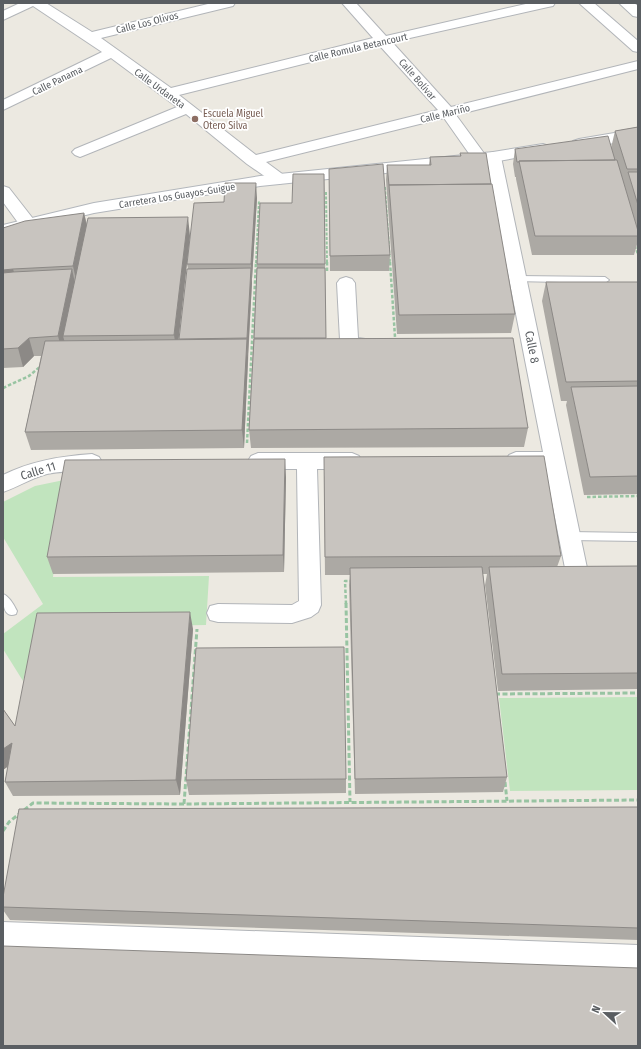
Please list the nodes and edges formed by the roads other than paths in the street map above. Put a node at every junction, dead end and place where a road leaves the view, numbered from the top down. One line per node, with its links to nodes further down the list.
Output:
1 (30, 3): 7 (street)
2 (37, 3): 8 (street, Calle Urdaneta)
3 (228, 3): 8 (street, Calle Los Olivos)
4 (350, 3): 9 (street, Calle Bolivar)
5 (548, 3): 9 (street, Calle Romula Betancourt)
6 (586, 3): 10 (street)
7 (3, 16)
8 (90, 37): 11 (street, Calle Urdaneta)
9 (384, 40): 13 (street, Calle Romula Betancourt); 16 (street, Calle Bolivar)
10 (638, 48)
11 (111, 53): 13 (street, Calle Urdaneta); 14 (street, Calle Panama)
12 (638, 65): 16 (street, Calle Mariño)
13 (168, 93): 15 (street, Calle Urdaneta)
14 (3, 106)
15 (187, 108): 18 (street); 20 (street, Calle Urdaneta)
16 (447, 112): 19 (street, Calle Bolivar); 20 (street, Calle Mariño)
17 (638, 134): 19 (main road, Carretera Los Guayos-Guigue)
18 (80, 152)
19 (487, 158): 21 (main road, Carretera Los Guayos-Guigue); 25 (street, Calle 8)
20 (252, 161): 21 (street, Calle Urdaneta)
21 (279, 179): 23 (main road, Carretera Los Guayos-Guigue)
22 (3, 191): 23 (street)
23 (28, 224): 24 (main road, Carretera Los Guayos-Guigue)
24 (3, 230)
25 (518, 279): 26 (lane); 30 (street, Calle 8)
26 (605, 280)
27 (346, 283): 28 (street)
28 (396, 345)
29 (498, 460): 30 (street)
30 (554, 460): 36 (street, Calle 8)
31 (306, 461): 32 (street); 34 (street); 41 (street)
32 (370, 461)
33 (114, 462): 35 (street, Calle 11)
34 (242, 462)
35 (3, 484)
36 (569, 536): 37 (lane); 38 (street, Calle 8)
37 (638, 537)
38 (576, 568)
39 (3, 598): 40 (lane)
40 (12, 611)
41 (218, 613)
42 (3, 936): 43 (street)
43 (638, 959)

